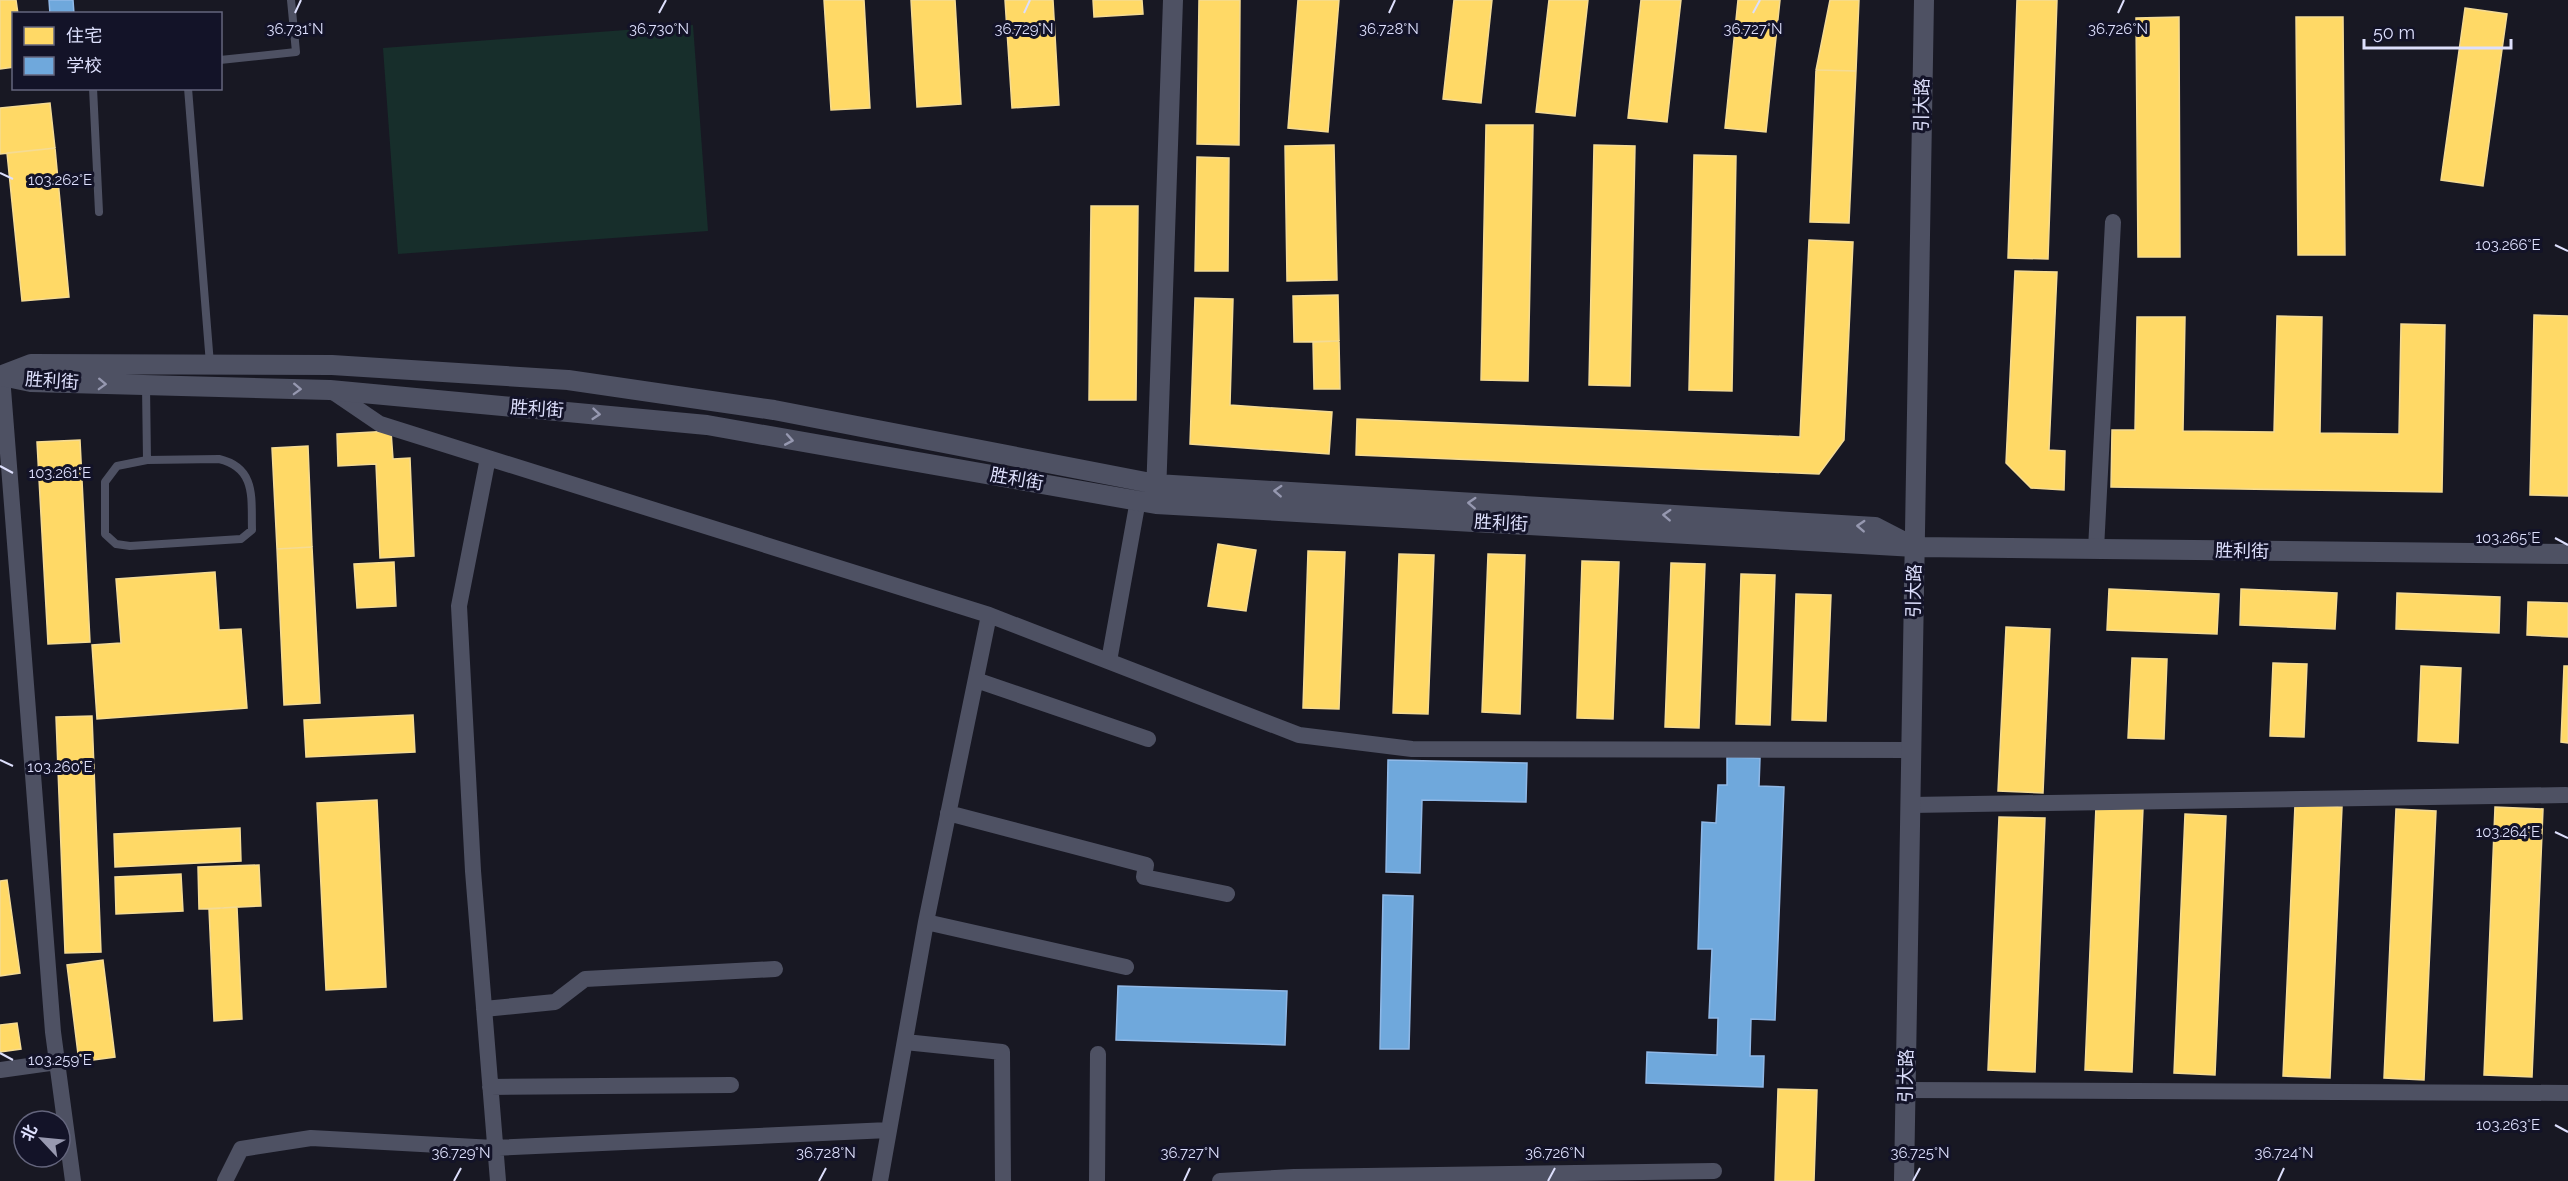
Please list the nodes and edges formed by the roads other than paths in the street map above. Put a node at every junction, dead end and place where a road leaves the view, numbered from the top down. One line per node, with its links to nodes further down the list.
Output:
1 (291, 0): 4 (lane)
2 (1173, 0): 15 (street)
3 (1924, 0): 17 (street, 引大路)
4 (222, 60)
5 (93, 90): 7 (lane)
6 (188, 90): 9 (lane)
7 (99, 212)
8 (2113, 222): 18 (street)
9 (210, 364): 10 (street, 胜利街); 15 (street, 胜利街)
10 (1, 376): 11 (street, 胜利街, one-way to 11); 35 (street)
11 (146, 385): 12 (street, 胜利街, one-way to 12); 14 (lane)
12 (330, 390): 13 (street); 16 (street, 胜利街, one-way to 16)
13 (488, 458): 20 (street); 32 (street)
14 (147, 460): 14 (lane)
15 (1156, 484): 16 (street); 17 (street, 胜利街, one-way to 15)
16 (1147, 502): 17 (street, 胜利街); 21 (street)
17 (1915, 547): 18 (street, 胜利街); 24 (street, 引大路)
18 (2096, 549): 19 (street, 胜利街)
19 (2568, 554)
20 (989, 615): 21 (street); 22 (street)
21 (1109, 661): 24 (street)
22 (976, 680): 23 (street); 27 (street)
23 (1148, 738)
24 (1912, 750): 26 (street, 引大路)
25 (2566, 795): 26 (street)
26 (1911, 806): 39 (street, 引大路)
27 (948, 813): 28 (street); 29 (street)
28 (1227, 894)
29 (926, 921): 30 (street); 33 (street)
30 (1126, 967)
31 (775, 969): 32 (street)
32 (484, 1009): 38 (street)
33 (905, 1042): 41 (street); 48 (street)
34 (1098, 1054): 49 (street)
35 (57, 1062): 36 (street); 44 (street)
36 (0, 1070)
37 (731, 1084): 38 (street)
38 (490, 1087): 42 (street)
39 (1906, 1089): 40 (street); 51 (street, 引大路)
40 (2568, 1093)
41 (889, 1130): 42 (street); 47 (street)
42 (494, 1148): 45 (street); 46 (street)
43 (1714, 1176): 50 (street)
44 (73, 1181)
45 (225, 1181)
46 (498, 1181)
47 (880, 1181)
48 (1003, 1181)
49 (1097, 1181)
50 (1220, 1181)
51 (1904, 1181)

